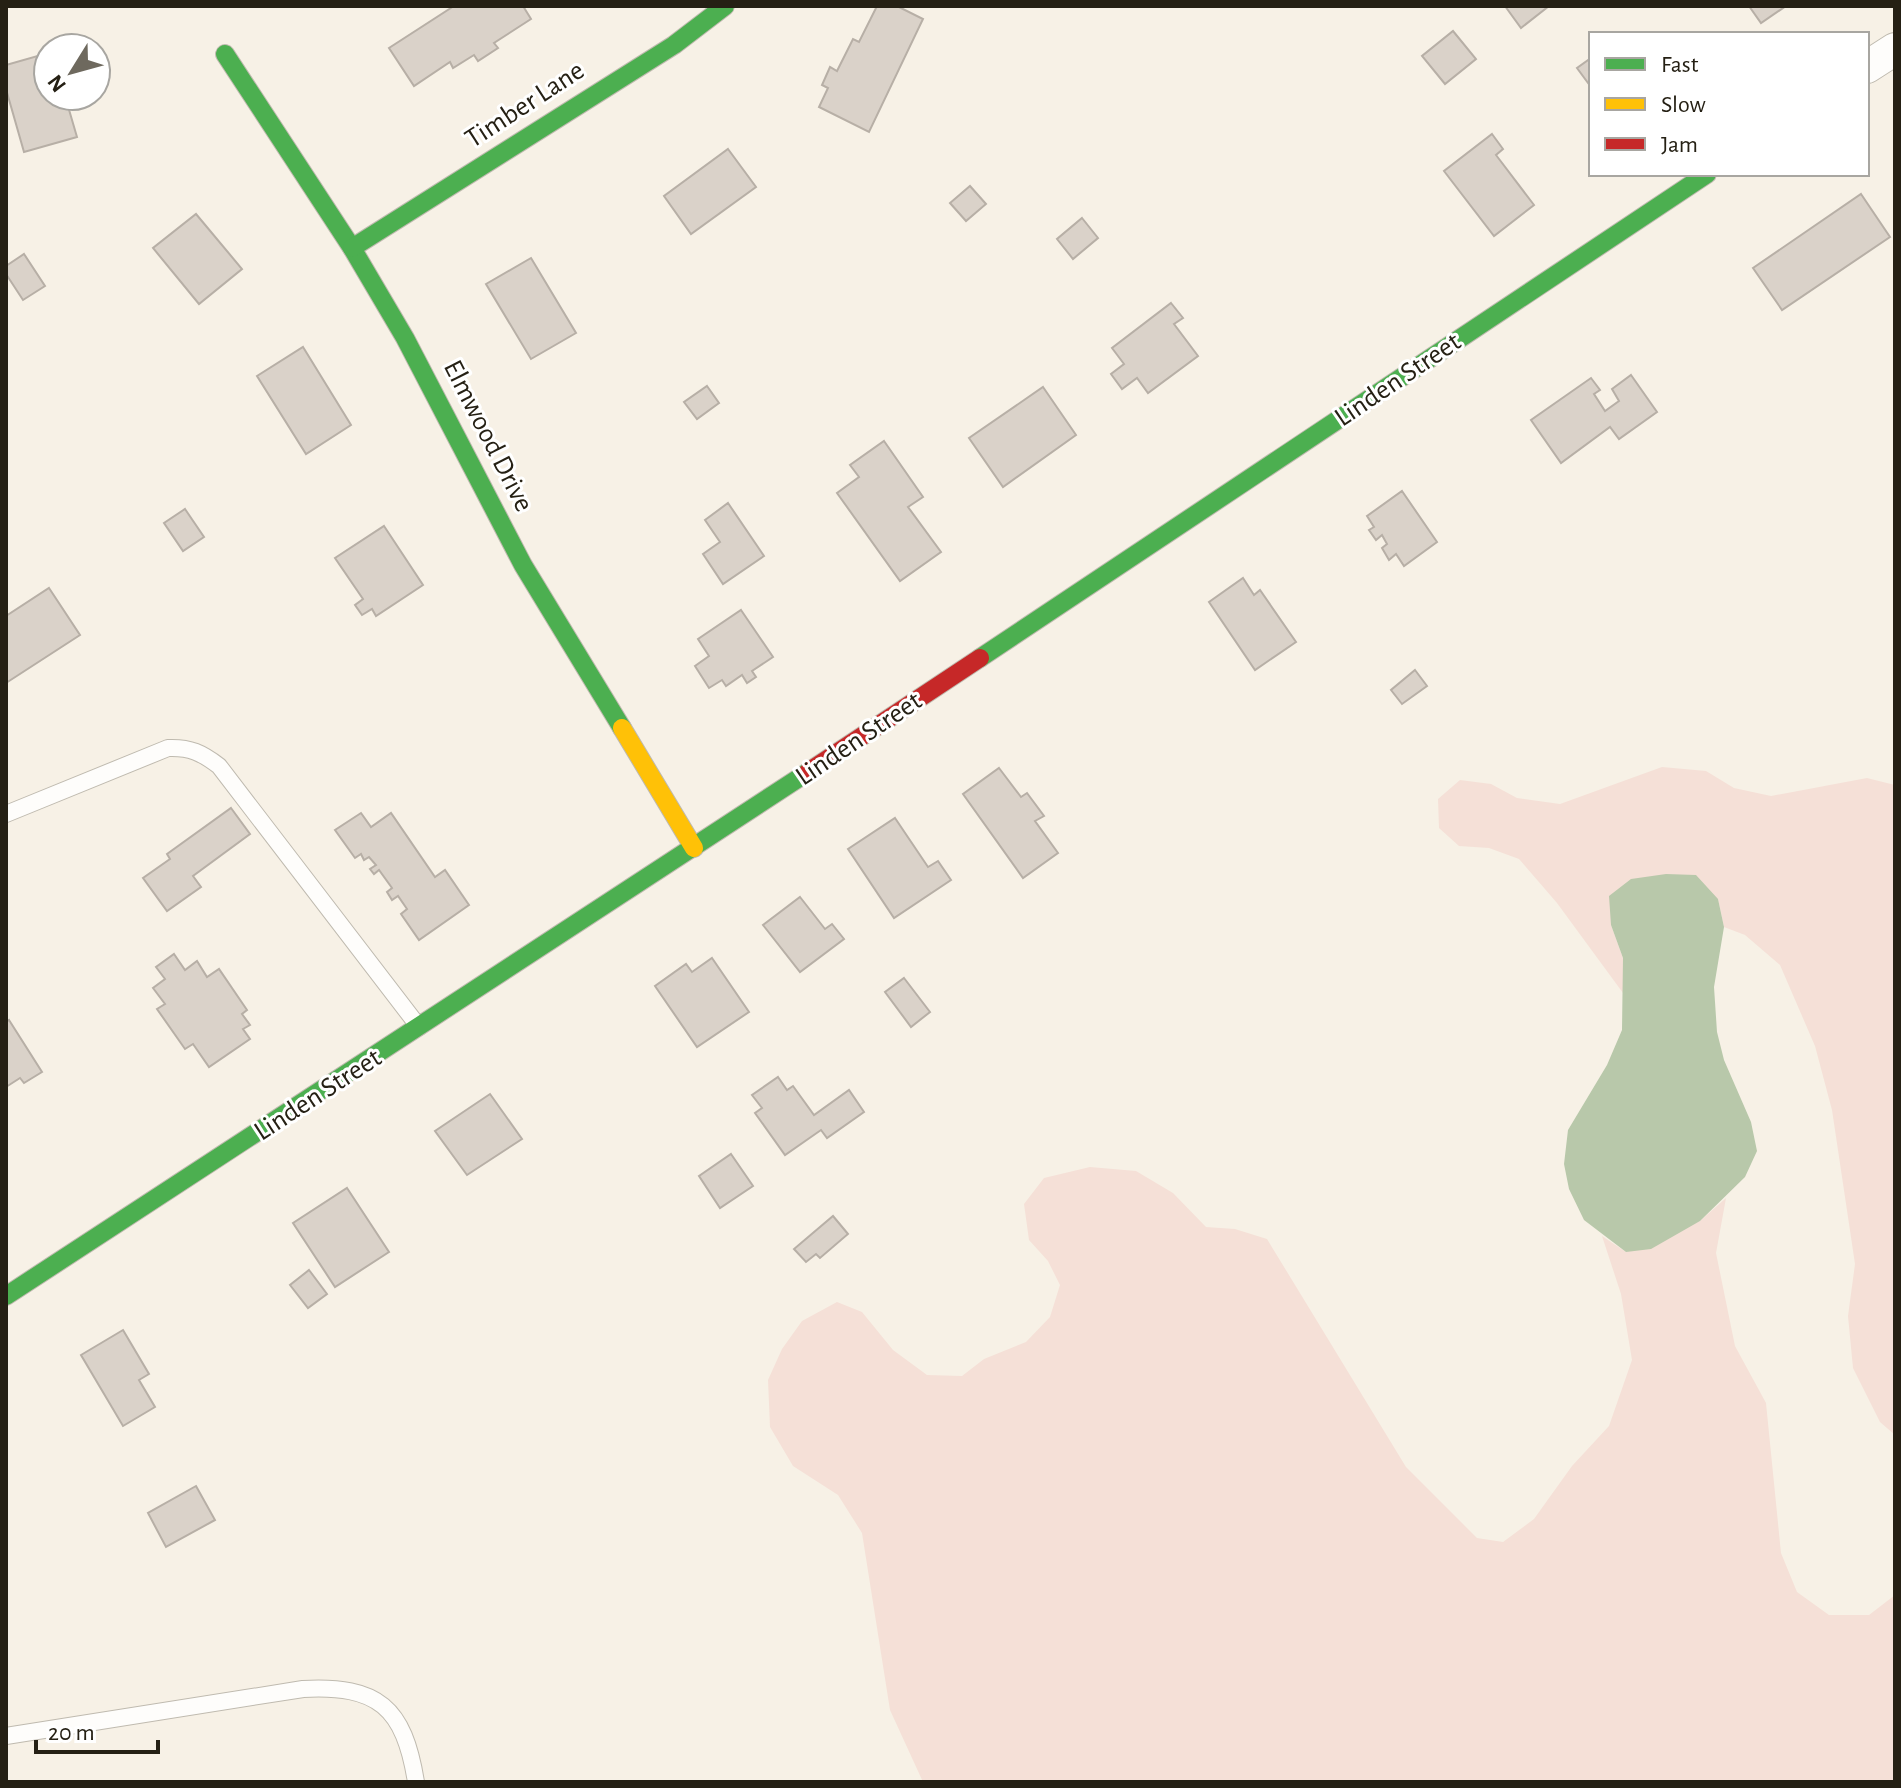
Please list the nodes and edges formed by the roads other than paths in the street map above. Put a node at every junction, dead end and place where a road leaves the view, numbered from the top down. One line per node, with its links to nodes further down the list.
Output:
1 (725, 6): 6 (street, Timber Lane)
2 (1895, 49): 4 (street)
3 (225, 54): 6 (street, Elmwood Drive)
4 (1869, 66)
5 (1704, 176): 8 (street, Linden Street)
6 (352, 248): 8 (street, Elmwood Drive)
7 (6, 814): 9 (lane)
8 (694, 848): 9 (street, Linden Street)
9 (420, 1028): 10 (street, Linden Street)
10 (6, 1296)
11 (6, 1736): 12 (lane)
12 (416, 1782)

